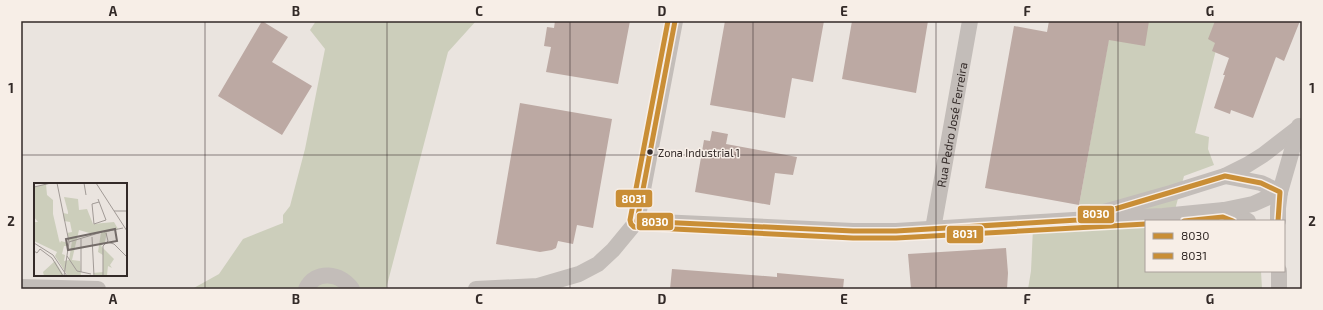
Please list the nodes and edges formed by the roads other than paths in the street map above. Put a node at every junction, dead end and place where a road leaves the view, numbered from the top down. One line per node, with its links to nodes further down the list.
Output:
1 (675, 21): 10 (street)
2 (970, 21): 11 (street, Rua Pedro José Ferreira)
3 (1300, 123): 4 (street); 5 (street)
4 (1225, 176): 5 (street); 7 (street)
5 (1280, 192): 6 (street); 9 (street)
6 (1224, 210): 7 (street); 8 (street)
7 (1078, 220): 11 (street)
8 (1246, 220)
9 (1278, 220)
10 (637, 221): 11 (street); 17 (street)
11 (933, 229)
12 (1279, 272): 18 (street)
13 (21, 287): 14 (street)
14 (98, 289)
15 (306, 289): 16 (street)
16 (352, 289)
17 (476, 289)
18 (1279, 289)

